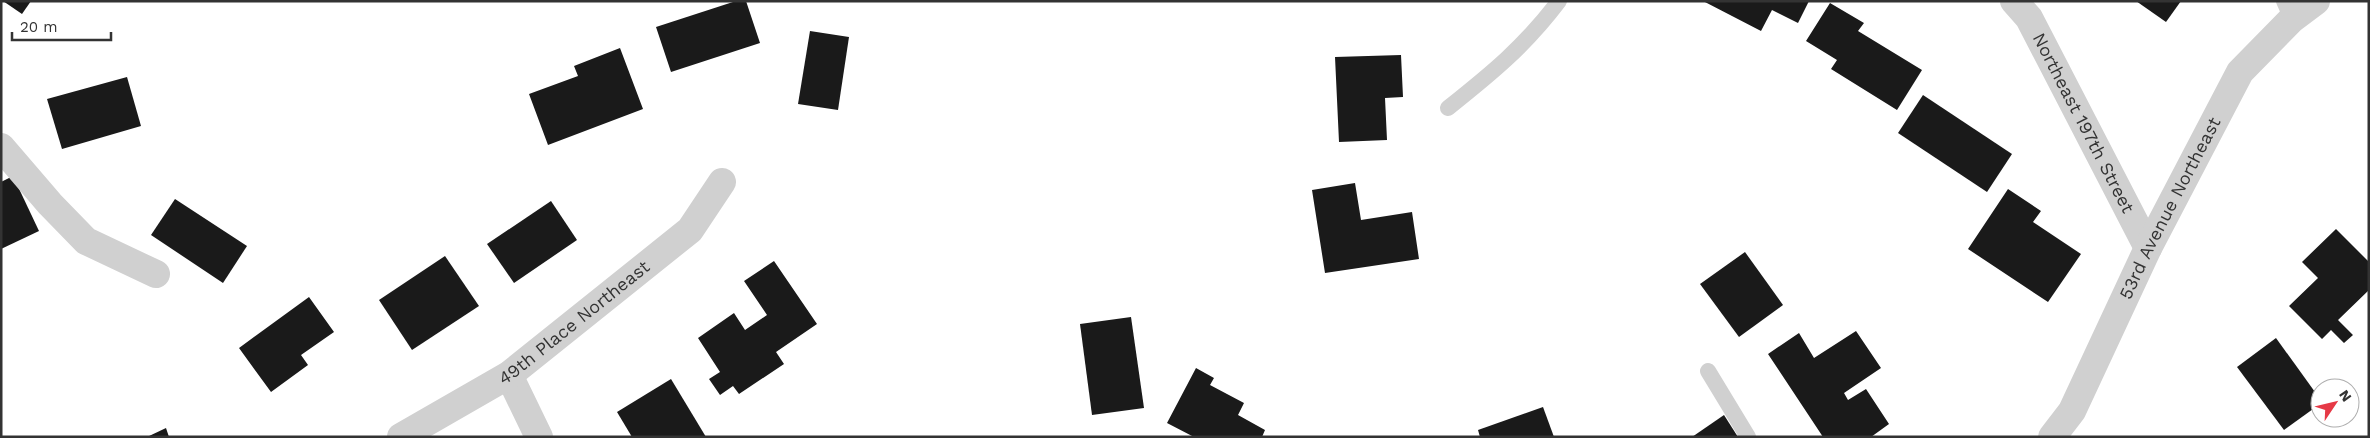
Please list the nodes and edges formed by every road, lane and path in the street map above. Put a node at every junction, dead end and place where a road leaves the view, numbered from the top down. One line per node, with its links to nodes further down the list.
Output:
1 (1559, 1): 5 (lane)
2 (2014, 1): 8 (street, Northeast 197th Street)
3 (2316, 1): 4 (street, 53rd Avenue Northeast)
4 (2288, 10): 8 (street, 53rd Avenue Northeast)
5 (1448, 108)
6 (1, 147): 9 (street)
7 (722, 182): 11 (street, 49th Place Northeast)
8 (2148, 248): 15 (street, 53rd Avenue Northeast)
9 (156, 274)
10 (1708, 371): 14 (lane)
11 (508, 375): 12 (street, 49th Place Northeast); 13 (street)
12 (401, 437)
13 (539, 437)
14 (1748, 437)
15 (2052, 437)

